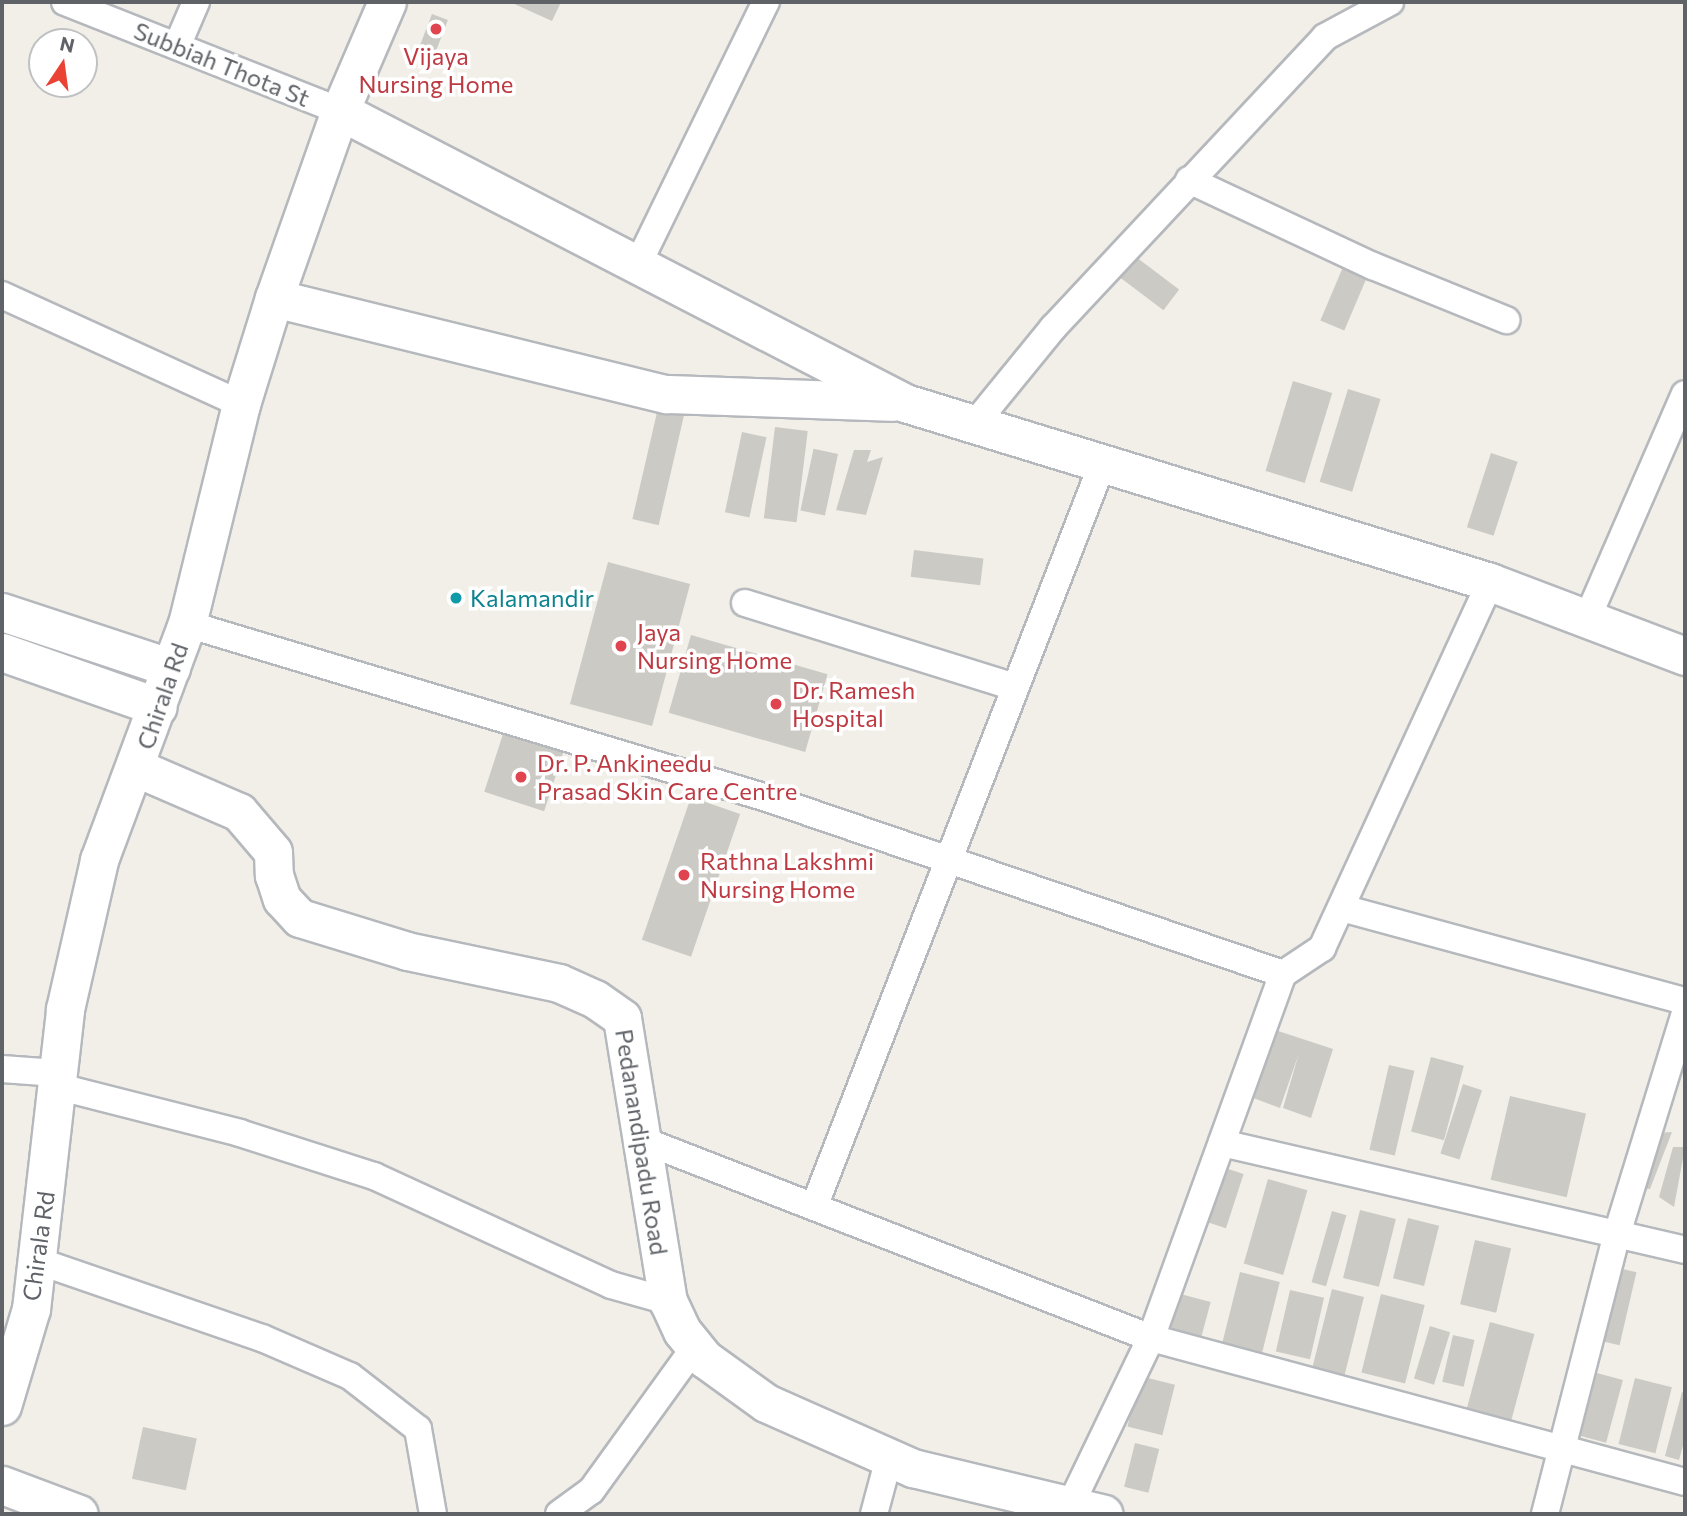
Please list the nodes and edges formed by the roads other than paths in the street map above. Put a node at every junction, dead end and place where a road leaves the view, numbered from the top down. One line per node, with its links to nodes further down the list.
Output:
1 (65, 2): 6 (street, Subbiah Thota St)
2 (196, 2): 6 (street)
3 (387, 2): 7 (main road, Chirala Rd)
4 (766, 2): 9 (street)
5 (1390, 2): 8 (street)
6 (177, 46): 7 (street, Subbiah Thota St)
7 (341, 111): 9 (main road); 11 (main road, Chirala Rd)
8 (1189, 180): 12 (street); 16 (street)
9 (638, 264): 14 (main road)
10 (2, 295): 15 (street)
11 (274, 298): 14 (main road); 15 (main road, Chirala Rd)
12 (1506, 320)
13 (1685, 394): 21 (street)
14 (905, 403): 16 (main road)
15 (241, 404): 22 (main road, Chirala Rd)
16 (973, 425): 17 (main road)
17 (1103, 462): 18 (main road); 26 (street)
18 (1490, 582): 21 (main road); 30 (street)
19 (745, 603): 26 (street)
20 (2, 612): 25 (main road)
21 (1587, 618): 24 (main road)
22 (187, 624): 25 (main road, Chirala Rd); 29 (street)
23 (2, 652): 27 (main road)
24 (1685, 656)
25 (171, 668): 27 (main road, Chirala Rd)
26 (1014, 687): 29 (street)
27 (158, 707): 28 (main road, Chirala Rd)
28 (137, 768): 35 (main road, Chirala Rd); 36 (main road, Pedanandipadu Road)
29 (947, 860): 31 (street); 38 (street)
30 (1342, 908): 31 (street); 32 (street)
31 (1283, 974): 37 (street)
32 (1685, 1001)
33 (1685, 1013): 39 (street)
34 (2, 1069): 35 (street)
35 (57, 1079): 41 (main road, Chirala Rd); 42 (street)
36 (642, 1140): 38 (street); 42 (main road, Pedanandipadu Road)
37 (1222, 1143): 39 (street); 43 (street)
38 (814, 1207): 43 (street)
39 (1617, 1234): 40 (street); 46 (street)
40 (1685, 1250)
41 (38, 1261): 45 (main road, Chirala Rd); 52 (street)
42 (668, 1301): 44 (main road, Pedanandipadu Road)
43 (1151, 1338): 46 (street); 50 (street)
44 (695, 1347): 47 (main road, Pedanandipadu Road); 53 (street)
45 (2, 1406)
46 (1564, 1450): 48 (street); 55 (street)
47 (889, 1458): 50 (main road, Pedanandipadu Road); 54 (street)
48 (1685, 1482)
49 (2, 1485): 51 (main road)
50 (1087, 1510)
51 (79, 1514)
52 (433, 1514)
53 (559, 1514)
54 (874, 1514)
55 (1545, 1514)

